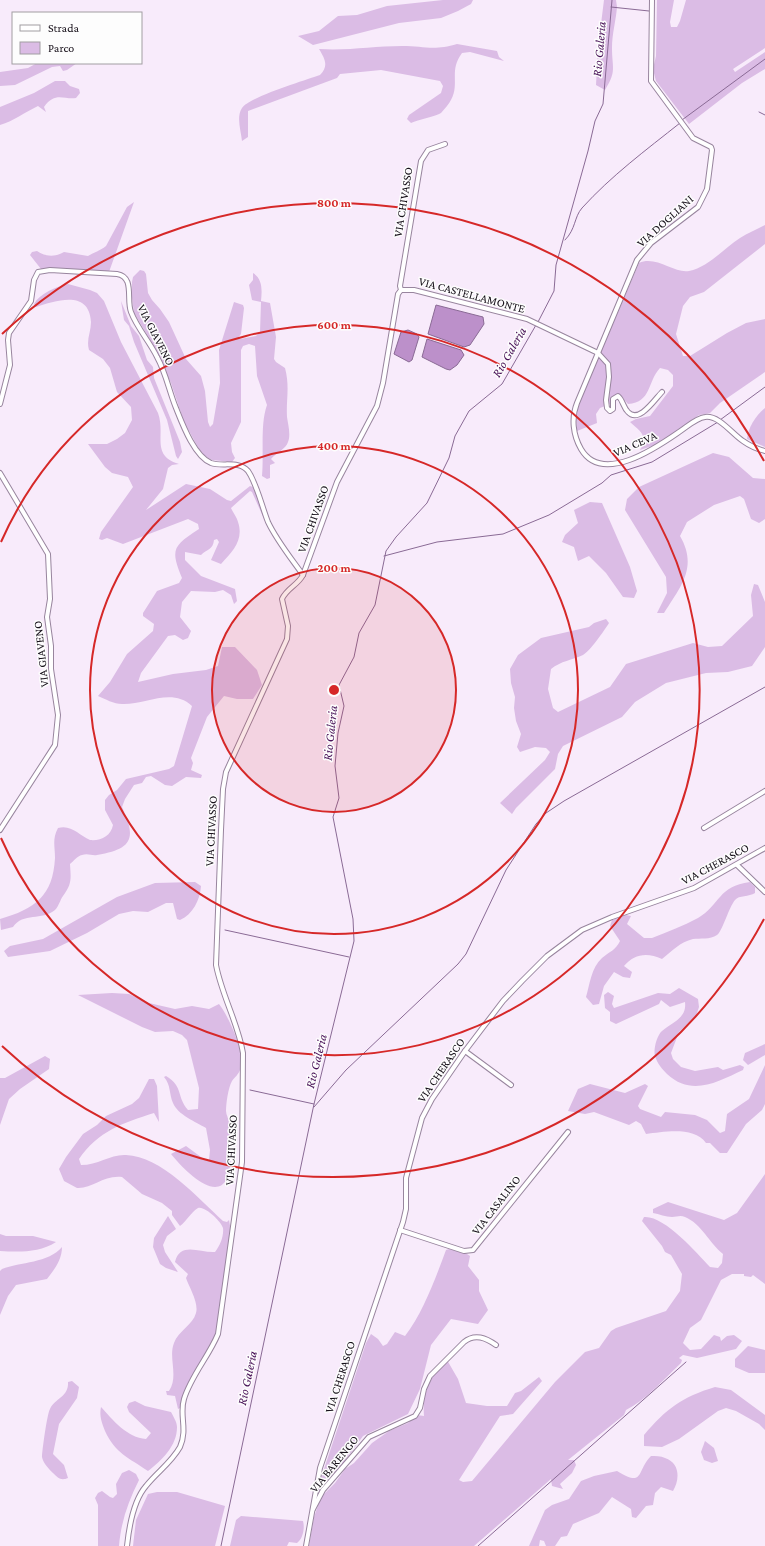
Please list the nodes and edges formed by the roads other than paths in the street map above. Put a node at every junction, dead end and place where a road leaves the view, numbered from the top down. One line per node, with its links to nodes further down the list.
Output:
1 (652, 0): 4 (street, VIA DOGLIANI)
2 (445, 144): 3 (street, VIA CHIVASSO)
3 (401, 290): 4 (street, VIA CASTELLAMONTE); 9 (street, VIA CHIVASSO)
4 (598, 354): 5 (street); 7 (street, VIA CEVA)
5 (662, 392)
6 (0, 404): 9 (street, VIA GIAVENO)
7 (765, 451)
8 (0, 473): 12 (street, VIA GIAVENO)
9 (303, 575): 22 (street, VIA CHIVASSO)
10 (765, 791): 11 (street)
11 (704, 828)
12 (0, 830)
13 (765, 848): 14 (street, VIA CHERASCO)
14 (737, 865): 15 (street); 16 (street, VIA CHERASCO)
15 (765, 892)
16 (465, 1051): 17 (street); 19 (street, VIA CHERASCO)
17 (511, 1085)
18 (568, 1132): 19 (street, VIA CASALINO)
19 (400, 1230): 21 (street, VIA CHERASCO)
20 (496, 1345): 21 (street, VIA BARENGO)
21 (311, 1513): 23 (street, VIA CHERASCO)
22 (127, 1546)
23 (306, 1546)

